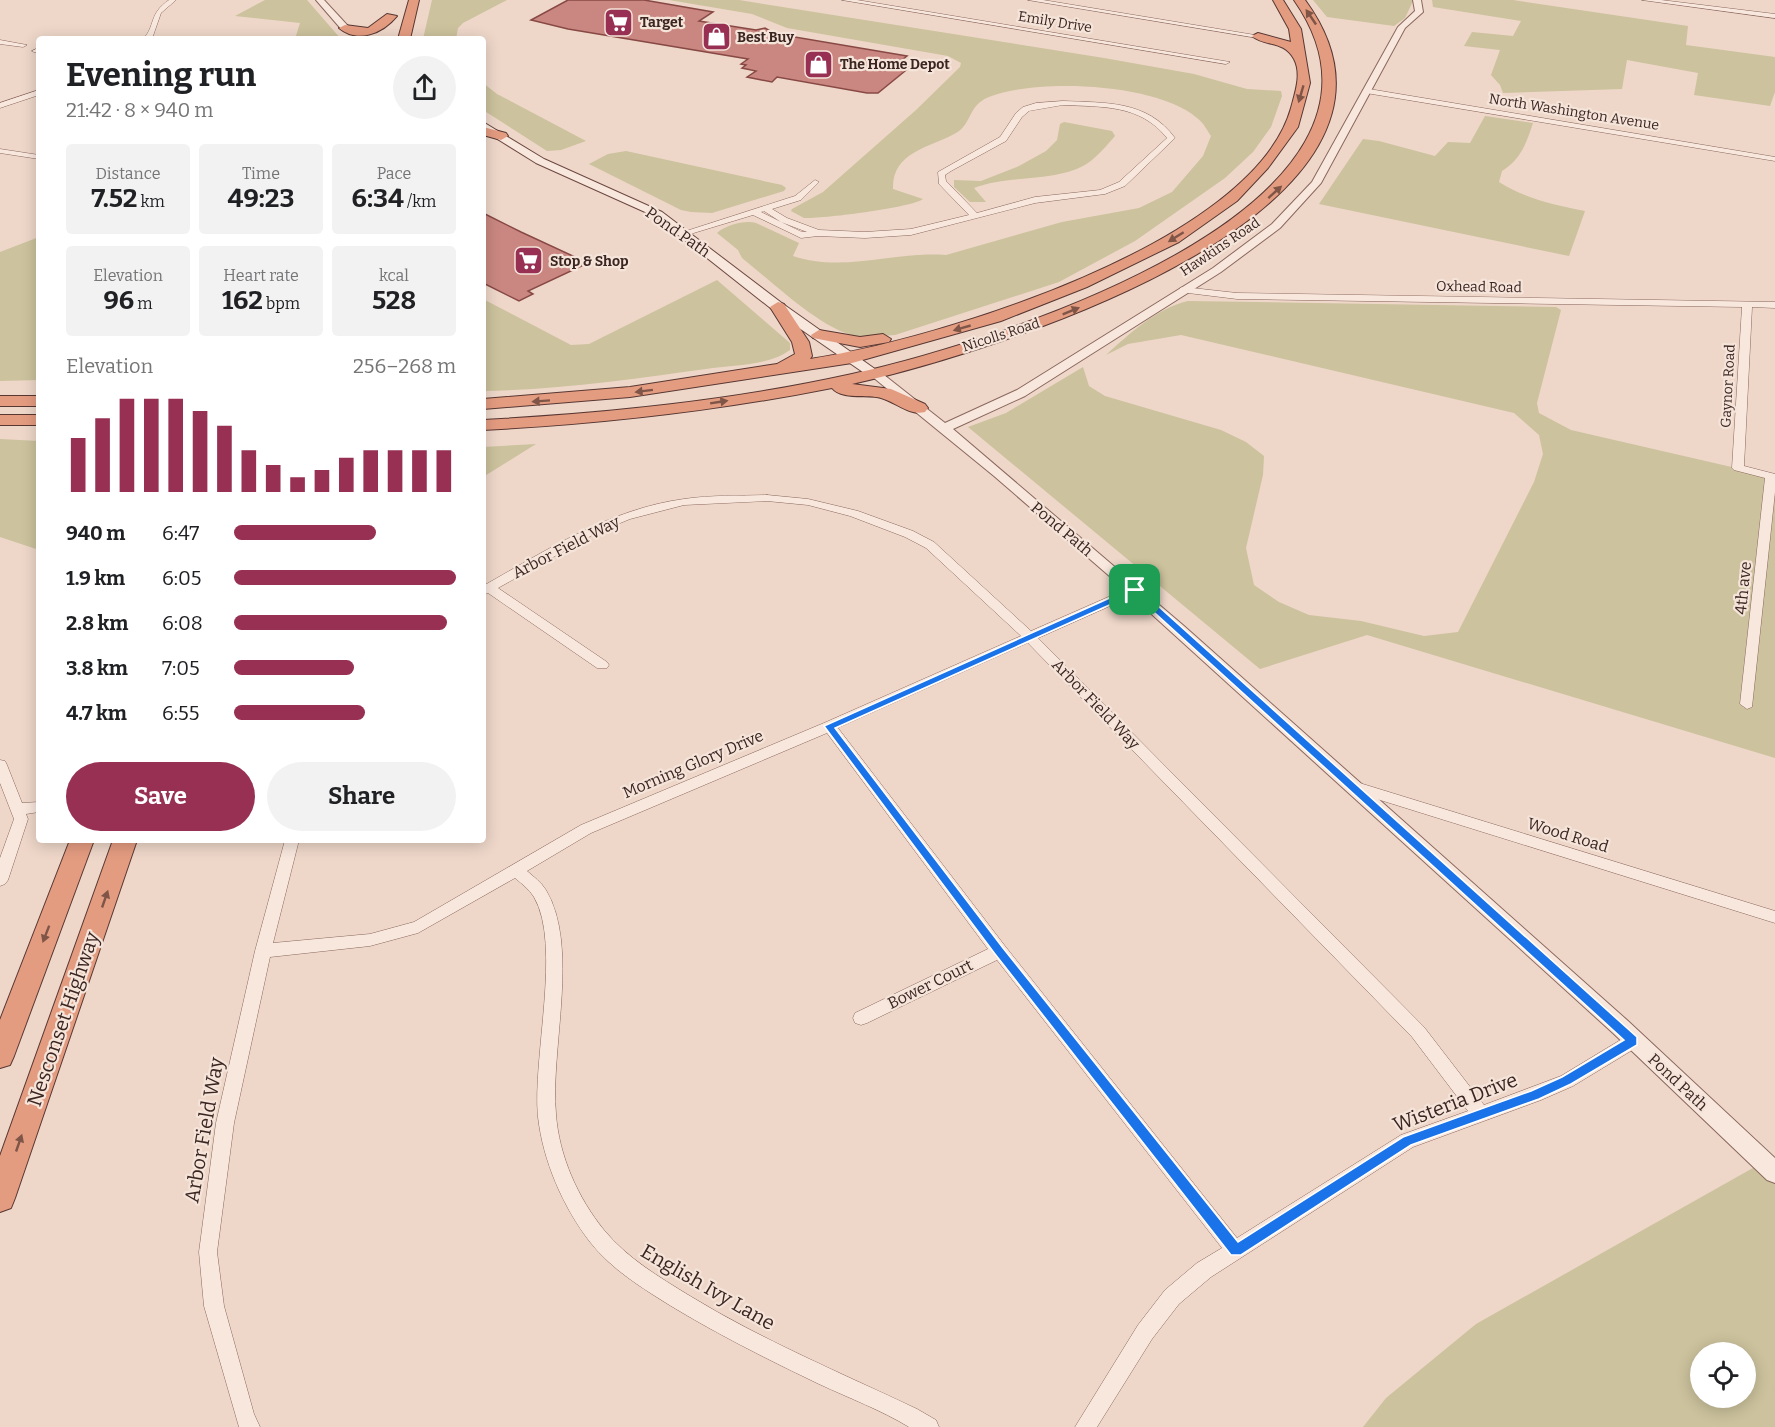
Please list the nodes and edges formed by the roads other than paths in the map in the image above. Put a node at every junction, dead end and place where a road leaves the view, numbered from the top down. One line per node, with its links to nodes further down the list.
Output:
1 (173, 0): 15 (street)
2 (320, 0): 14 (street)
3 (414, 0): 18 (highway)
4 (845, 0): 23 (street, Emily Drive)
5 (1031, 0): 19 (street)
6 (1278, 0): 13 (highway, Nicolls Road)
7 (1299, 0): 47 (highway, Nicolls Road, one-way to 7)
8 (1417, 0): 24 (street, Hawkins Road)
9 (1645, 0): 12 (street)
10 (394, 3): 11 (highway)
11 (391, 16): 14 (highway); 17 (highway)
12 (1775, 16)
13 (1288, 17): 19 (highway); 22 (highway, Nicolls Road)
14 (345, 28): 16 (highway)
15 (150, 36)
16 (350, 36)
17 (385, 36)
18 (406, 36)
19 (1258, 36): 22 (highway)
20 (0, 42): 21 (street)
21 (23, 45)
22 (1300, 59): 46 (highway, Nicolls Road, one-way to 46)
23 (1226, 62)
24 (1369, 91): 32 (street, North Washington Avenue); 41 (street, Hawkins Road)
25 (36, 93): 26 (street)
26 (0, 106)
27 (486, 127): 29 (main road, Pond Path)
28 (486, 132): 29 (highway)
29 (501, 136): 39 (main road, Pond Path)
30 (0, 151): 31 (street)
31 (36, 157)
32 (1775, 159)
33 (815, 182): 34 (street)
34 (766, 209): 35 (street); 37 (street)
35 (752, 211): 38 (street); 39 (street)
36 (975, 216): 36 (street); 40 (street)
37 (802, 226): 38 (street); 40 (street)
38 (792, 231): 40 (street)
39 (684, 233): 44 (main road, Pond Path)
40 (818, 233)
41 (1182, 290): 42 (street, Oxhead Road); 59 (street, Hawkins Road)
42 (1747, 304): 43 (street, Oxhead Road); 60 (street, Gaynor Road)
43 (1775, 305)
44 (778, 307): 45 (main road, Pond Path); 50 (highway)
45 (819, 334): 46 (highway); 48 (main road, Pond Path)
46 (928, 337): 48 (highway, Nicolls Road)
47 (957, 350): 49 (highway, Nicolls Road); 55 (highway)
48 (852, 358): 49 (main road, Pond Path); 50 (highway, Nicolls Road)
49 (875, 374): 51 (highway, Nicolls Road); 55 (street, Pond Path)
50 (746, 376): 54 (highway, Nicolls Road, one-way to 54)
51 (757, 396): 55 (highway); 58 (highway, Nicolls Road, one-way to 51)
52 (0, 401): 53 (highway)
53 (36, 401)
54 (486, 404)
55 (919, 408): 59 (street, Pond Path)
56 (0, 420): 57 (highway)
57 (36, 420)
58 (486, 425)
59 (945, 428): 62 (street, Pond Path)
60 (1773, 476): 65 (street, 4th ave)
61 (486, 590): 63 (street, Arbor Field Way); 64 (street)
62 (1135, 590): 63 (street, Morning Glory Drive); 68 (street, Pond Path)
63 (1030, 637): 66 (street, Morning Glory Drive); 82 (street, Arbor Field Way)
64 (602, 665)
65 (1747, 704)
66 (829, 726): 74 (street, Morning Glory Drive); 78 (street)
67 (0, 765): 70 (street)
68 (1352, 786): 76 (street, Wood Road); 80 (street, Pond Path)
69 (36, 807): 70 (street)
70 (17, 809): 75 (street)
71 (81, 843): 81 (highway, one-way to 81)
72 (124, 843): 84 (highway, Nesconset Highway, one-way to 72)
73 (291, 843): 77 (street, Arbor Field Way)
74 (516, 870): 77 (street, Morning Glory Drive); 87 (street, English Ivy Lane)
75 (0, 880)
76 (1775, 917)
77 (263, 951): 86 (street, Arbor Field Way)
78 (999, 951): 79 (street, Bower Court); 85 (street)
79 (861, 1018)
80 (1633, 1041): 82 (street, Wisteria Drive); 83 (street, Pond Path)
81 (0, 1056)
82 (1480, 1113): 85 (street, Wisteria Drive)
83 (1775, 1173)
84 (0, 1198)
85 (1236, 1251): 88 (street, Wisteria Drive)
86 (250, 1427)
87 (929, 1427)
88 (1085, 1427)

